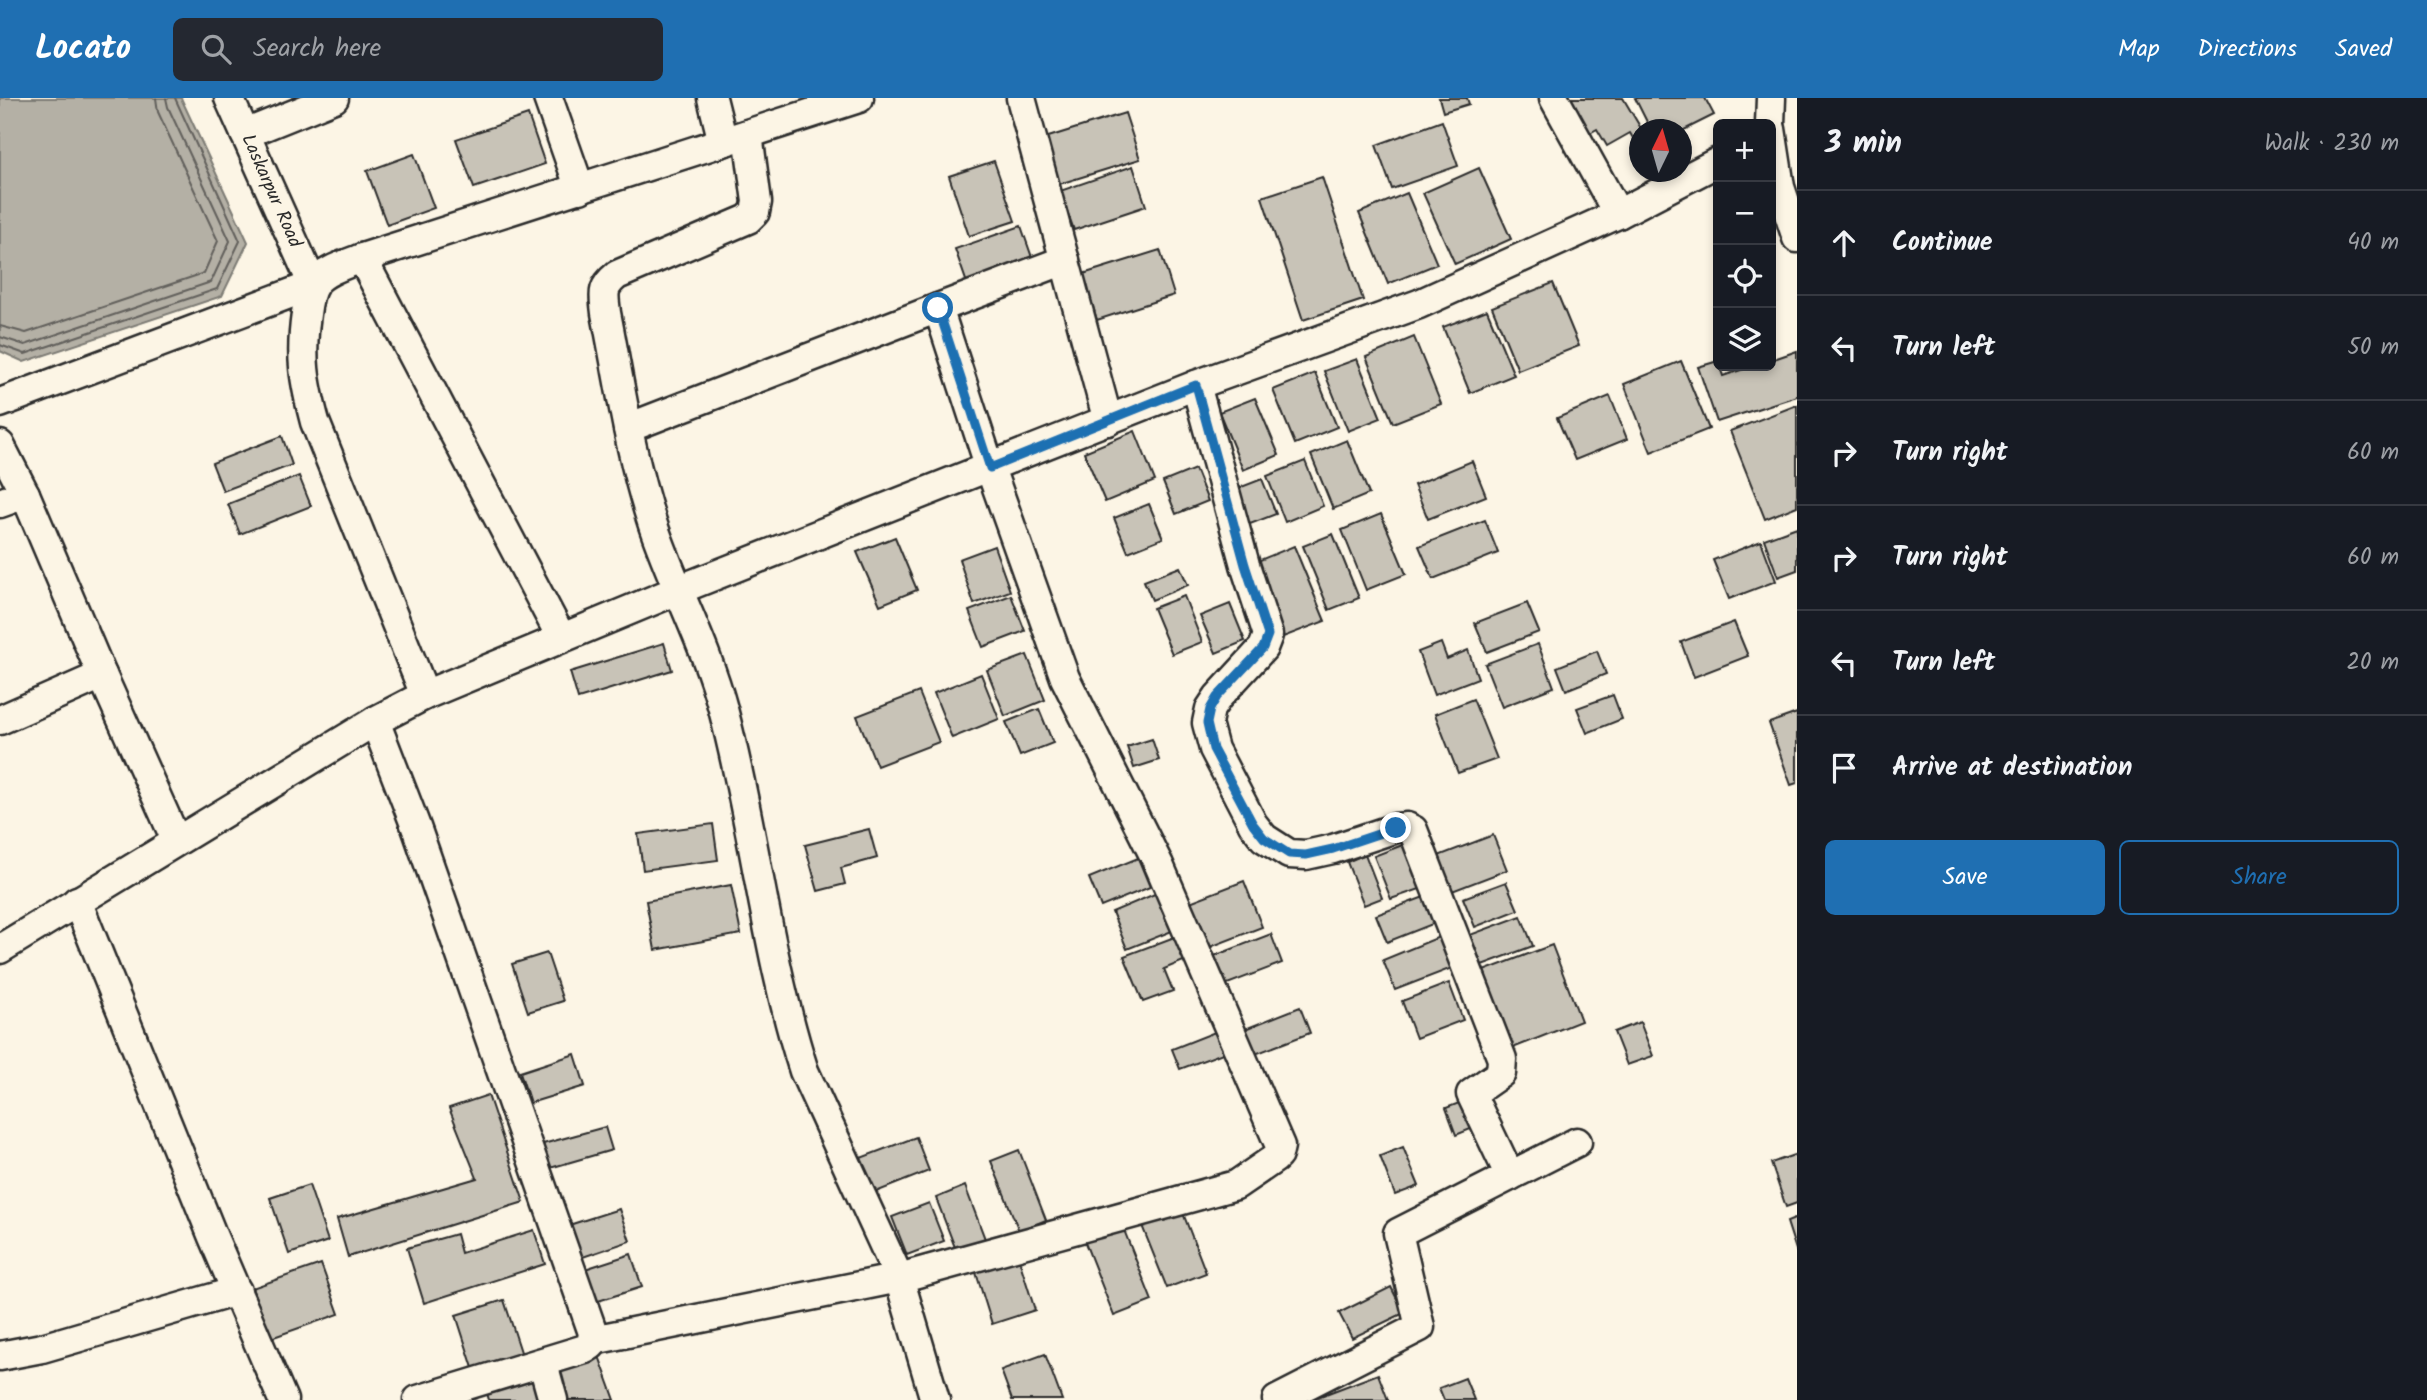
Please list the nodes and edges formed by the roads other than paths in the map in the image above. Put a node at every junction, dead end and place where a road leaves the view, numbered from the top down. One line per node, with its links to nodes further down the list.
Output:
1 (229, 98): 10 (street, Laskarpur Road)
2 (334, 98): 10 (street)
3 (548, 98): 14 (street)
4 (712, 98): 11 (street)
5 (859, 98): 11 (street)
6 (1021, 98): 18 (street)
7 (1554, 98): 15 (street)
8 (1771, 98): 9 (street)
9 (1771, 119)
10 (245, 134): 19 (street, Laskarpur Road)
11 (736, 138): 14 (street); 24 (street)
12 (1776, 164): 16 (street)
13 (1713, 165): 15 (street)
14 (580, 188): 17 (street)
15 (1618, 214): 21 (street)
16 (1797, 238)
17 (362, 258): 19 (street); 29 (street)
18 (1065, 260): 20 (street); 23 (street)
19 (313, 285): 22 (street); 31 (street)
20 (938, 308): 24 (street); 26 (street)
21 (1196, 385): 23 (street); 38 (street)
22 (0, 404)
23 (1108, 421): 26 (street)
24 (628, 428): 28 (street)
25 (0, 445): 27 (street)
26 (990, 468): 28 (street); 39 (street)
27 (13, 498): 30 (street)
28 (678, 590): 29 (street); 39 (street)
29 (561, 637): 31 (street)
30 (102, 675): 32 (street); 34 (street)
31 (425, 695): 33 (street)
32 (0, 720)
33 (375, 721): 34 (street); 41 (street)
34 (176, 840): 35 (street)
35 (77, 901): 36 (street); 40 (street)
36 (0, 949)
37 (1577, 1142): 38 (street)
38 (1510, 1175): 48 (street)
39 (899, 1278): 41 (street); 47 (street)
40 (237, 1291): 42 (street); 44 (street)
41 (593, 1340): 43 (street)
42 (0, 1356)
43 (542, 1364): 45 (street); 46 (street)
44 (284, 1400)
45 (418, 1400)
46 (553, 1400)
47 (934, 1400)
48 (1277, 1400)

